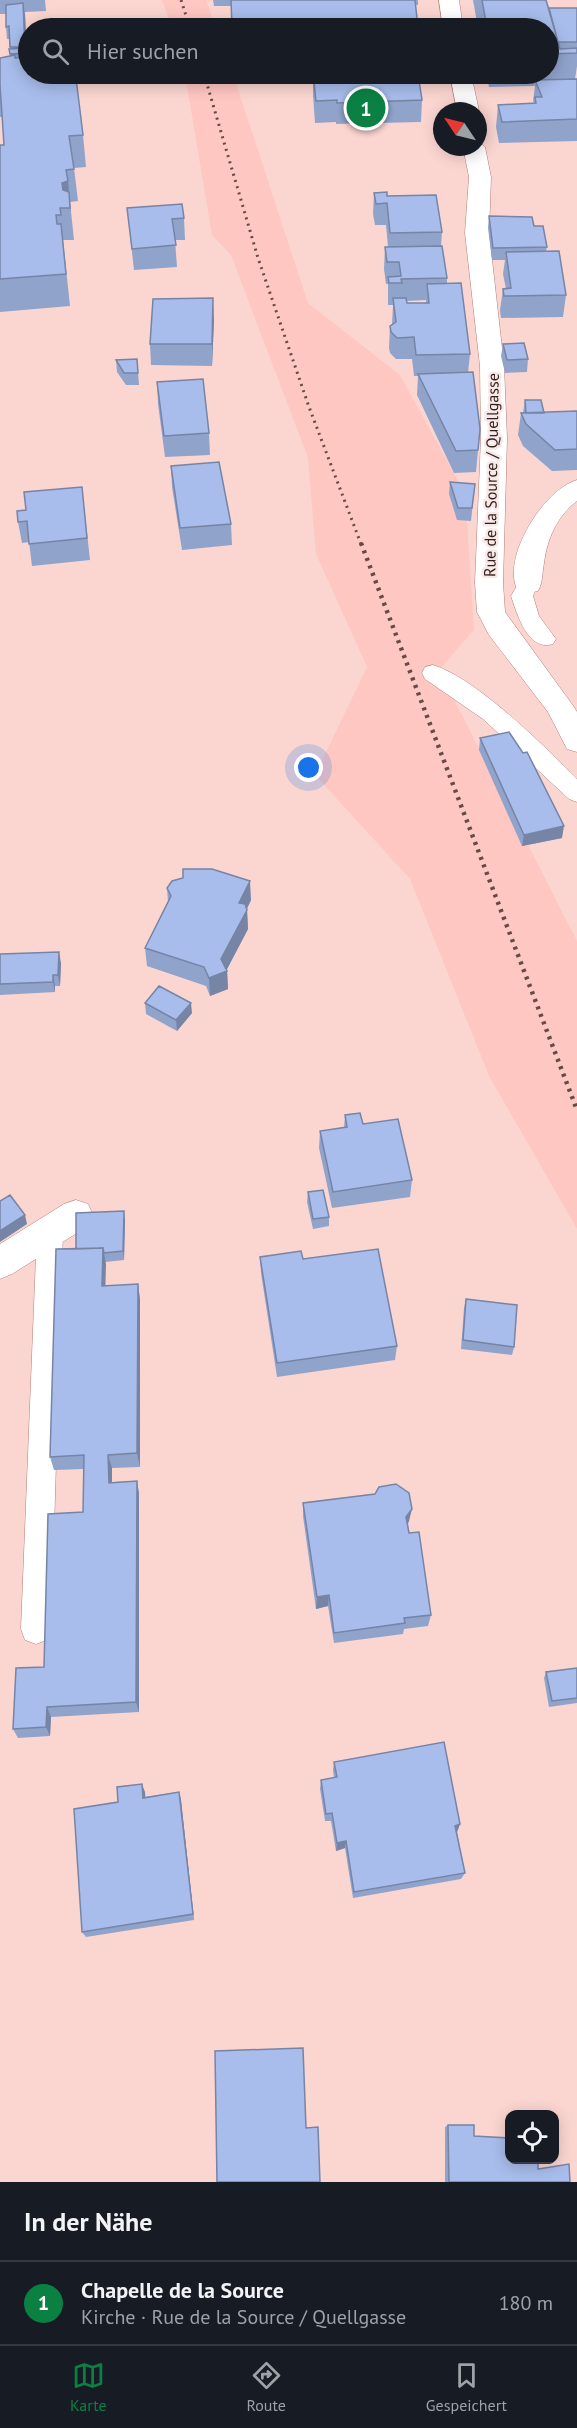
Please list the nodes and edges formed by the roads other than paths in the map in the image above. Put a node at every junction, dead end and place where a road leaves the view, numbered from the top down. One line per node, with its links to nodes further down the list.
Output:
1 (449, 0): 2 (street)
2 (452, 18)
3 (463, 84): 4 (street)
4 (466, 102)
5 (476, 156): 10 (street, Rue de la Source / Quellgasse)
6 (577, 489): 7 (street)
7 (528, 584): 8 (lane)
8 (545, 639)
9 (433, 673): 11 (lane)
10 (577, 741)
11 (577, 793)
12 (63, 1223): 13 (street); 14 (lane)
13 (0, 1263)
14 (36, 1629)

